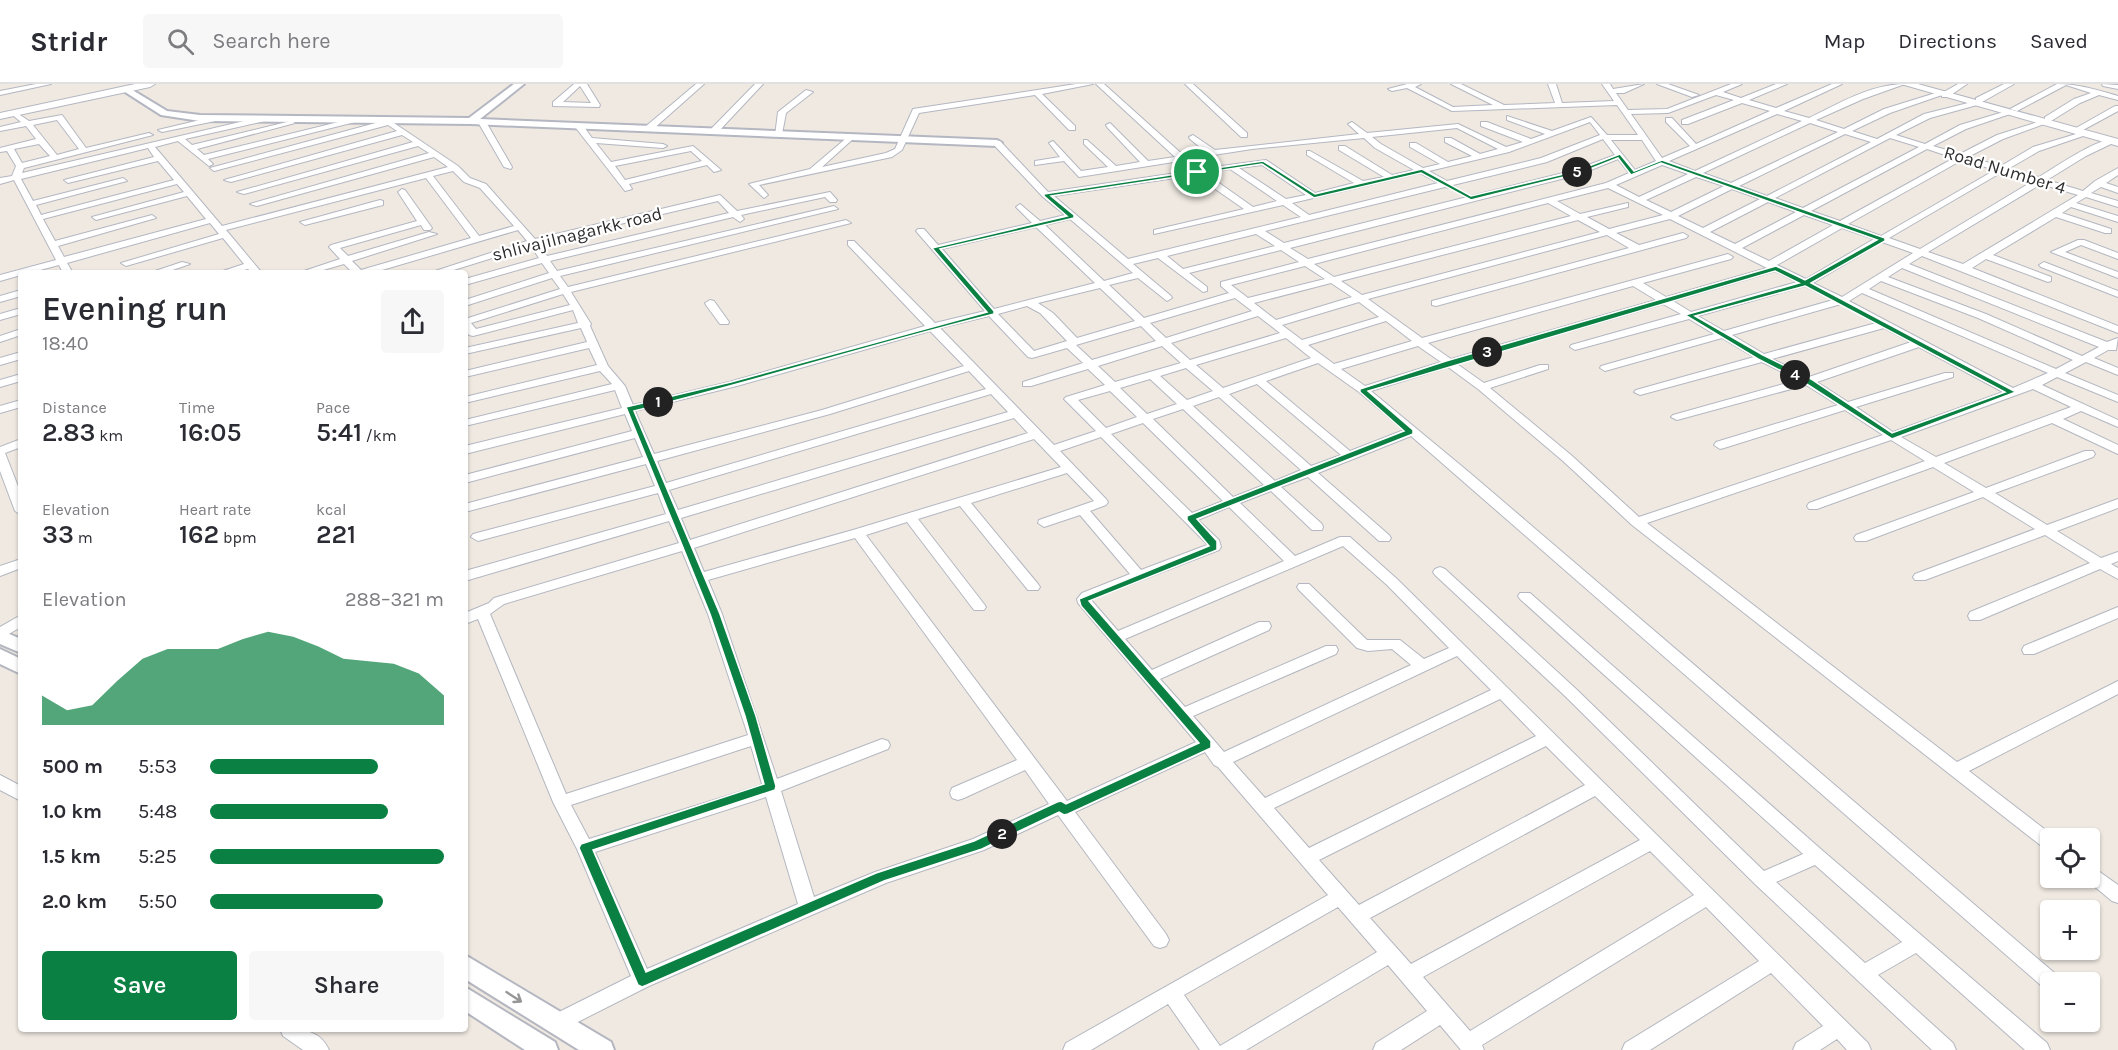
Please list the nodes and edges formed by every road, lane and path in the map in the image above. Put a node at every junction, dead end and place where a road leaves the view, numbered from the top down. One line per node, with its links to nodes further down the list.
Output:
1 (47, 84): 37 (street)
2 (150, 84): 33 (main road)
3 (162, 84): 33 (main road)
4 (520, 84): 60 (street)
5 (578, 84): 6 (street)
6 (583, 84)
7 (700, 84): 71 (street)
8 (759, 84): 74 (street)
9 (1089, 84): 38 (street)
10 (1100, 84): 120 (street)
11 (1189, 84): 99 (street)
12 (1417, 84): 29 (street)
13 (1455, 84): 46 (street)
14 (1552, 84): 45 (street)
15 (1640, 84): 30 (street)
16 (1661, 84): 40 (street)
17 (1689, 84): 35 (street)
18 (1738, 84): 35 (street)
19 (1783, 84): 42 (street)
20 (1838, 84): 48 (street)
21 (1901, 84): 61 (street)
22 (1906, 84): 39 (main road)
23 (1921, 84): 39 (main road)
24 (1963, 84): 39 (street)
25 (2010, 84): 43 (street)
26 (2063, 84): 49 (street)
27 (2069, 84): 36 (street)
28 (2106, 84): 31 (street)
29 (1408, 86): 32 (street); 46 (street)
30 (1607, 87): 44 (street)
31 (2118, 87)
32 (1392, 89)
33 (126, 90): 51 (main road); 52 (street)
34 (809, 92): 77 (street)
35 (1714, 92): 42 (street); 50 (street)
36 (2099, 92): 41 (street); 58 (street)
37 (0, 93)
38 (1037, 93): 69 (street); 89 (street)
39 (1944, 93): 43 (main road); 75 (street)
40 (1695, 95)
41 (2118, 98)
42 (1744, 101): 48 (street); 63 (street)
43 (1977, 101): 49 (main road); 81 (street)
44 (1618, 103): 45 (street); 50 (street)
45 (1559, 105): 46 (street)
46 (1503, 107)
47 (2118, 108): 73 (street)
48 (1775, 110): 61 (street); 103 (street)
49 (2010, 111): 58 (main road); 104 (street)
50 (1625, 112): 86 (street)
51 (5, 113): 64 (street)
52 (218, 118): 53 (street); 72 (street)
53 (266, 118): 56 (street); 85 (street)
54 (356, 118): 56 (street); 59 (street); 79 (street)
55 (1510, 118): 78 (street)
56 (295, 120): 79 (street); 105 (street)
57 (1669, 120): 103 (street)
58 (2044, 120): 73 (main road); 116 (street)
59 (387, 121): 60 (street); 76 (street); 100 (street)
60 (471, 121): 62 (street)
61 (1810, 121): 75 (street); 143 (street)
62 (482, 122): 68 (street); 129 (street)
63 (1685, 122)
64 (28, 124): 70 (street); 92 (street); 109 (street)
65 (1352, 124): 80 (street)
66 (1484, 124): 94 (street)
67 (1110, 125): 126 (street)
68 (579, 126): 71 (street); 88 (street)
69 (1072, 128)
70 (0, 129)
71 (648, 129): 74 (street)
72 (162, 130)
73 (2081, 130): 91 (main road); 136 (street)
74 (714, 131): 77 (street)
75 (1843, 131): 95 (street); 160 (street)
76 (404, 132): 96 (street); 113 (street)
77 (778, 134): 82 (street)
78 (1553, 134): 84 (street); 94 (street)
79 (290, 135): 100 (street); 118 (street)
80 (1365, 136): 99 (street); 108 (street); 139 (street)
81 (1891, 136): 95 (street); 104 (street, Road Number 4)
82 (850, 137): 89 (street); 138 (street)
83 (1193, 137): 110 (street)
84 (1602, 137): 86 (street); 114 (street); 158 (street)
85 (178, 138): 87 (street); 105 (street)
86 (1644, 138): 121 (street)
87 (149, 140): 109 (street); 117 (street); 124 (street)
88 (590, 140): 102 (street); 127 (street)
89 (904, 140): 97 (street); 138 (street)
90 (1448, 140): 115 (street)
91 (2116, 140): 153 (street)
92 (40, 141): 107 (street); 124 (street)
93 (1088, 142): 134 (street)
94 (1531, 142): 108 (street)
95 (1879, 142): 172 (street)
96 (419, 143): 112 (street); 132 (street)
97 (998, 143): 170 (street)
98 (1053, 143): 119 (street)
99 (1238, 143): 110 (street)
100 (302, 145): 113 (street); 131 (street)
101 (1413, 145): 128 (street)
102 (663, 146)
103 (1694, 146): 121 (street)
104 (1926, 146): 116 (street, Road Number 4); 189 (street)
105 (191, 148): 118 (street)
106 (1342, 148): 146 (street)
107 (5, 149): 122 (street)
108 (1506, 150): 115 (street)
109 (84, 151): 124 (street)
110 (1213, 153): 120 (street)
111 (1310, 153): 157 (street)
112 (435, 154): 133 (street); 147 (street)
113 (315, 156): 132 (street); 150 (street)
114 (1620, 156): 142 (street); 173 (street)
115 (1479, 157): 128 (street)
116 (1962, 157): 136 (street, Road Number 4); 206 (street)
117 (159, 158): 135 (street); 152 (street)
118 (202, 158): 131 (street)
119 (1066, 158): 125 (street); 134 (street)
120 (1180, 158): 126 (street); 141 (street)
121 (1660, 161): 142 (street); 143 (street)
122 (14, 162): 124 (street); 145 (street)
123 (709, 162): 127 (street); 137 (street); 154 (street)
124 (57, 163): 145 (street); 148 (street)
125 (1038, 163)
126 (1146, 164): 134 (street)
127 (609, 165): 154 (street)
128 (1448, 165): 139 (street)
129 (508, 167)
130 (1232, 167): 141 (street); 171 (street); 177 (street)
131 (214, 168): 150 (street)
132 (329, 168): 147 (street); 164 (street)
133 (455, 168): 144 (street); 207 (street)
134 (1114, 168)
135 (114, 169): 148 (street); 149 (street)
136 (2002, 169): 153 (street, Road Number 4); 224 (street)
137 (717, 170)
138 (813, 170): 169 (street)
139 (1422, 171): 146 (street); 158 (street)
140 (2118, 171): 155 (street)
141 (1197, 172): 170 (street); 188 (street)
142 (1634, 174): 159 (street)
143 (1696, 174): 160 (street); 174 (street)
144 (428, 176): 187 (street); 223 (street)
145 (16, 177): 151 (street); 179 (street)
146 (1392, 178): 157 (street)
147 (344, 179): 180 (street)
148 (68, 180): 163 (street)
149 (123, 180): 163 (street); 167 (street)
150 (228, 180): 164 (street)
151 (0, 181)
152 (179, 181): 166 (street); 167 (street)
153 (2041, 181): 168 (street, Road Number 4); 237 (street)
154 (623, 183): 162 (street)
155 (2098, 183): 161 (street); 168 (street)
156 (821, 184): 175 (street)
157 (1362, 185): 171 (street)
158 (1447, 185): 173 (street); 199 (street)
159 (1609, 185): 174 (street); 176 (street)
160 (1730, 185): 172 (street); 193 (street)
161 (2118, 189)
162 (630, 190)
163 (77, 192): 179 (street)
164 (241, 192): 180 (street)
165 (402, 192): 203 (street)
166 (189, 193): 183 (street); 201 (street)
167 (133, 194): 185 (street)
168 (2083, 194): 181 (street); 182 (street, Road Number 4)
169 (764, 195)
170 (1046, 195): 192 (street)
171 (1314, 196): 177 (street)
172 (1767, 198): 189 (street); 217 (street)
173 (1471, 199): 211 (street)
174 (1639, 200): 193 (street)
175 (832, 201): 190 (street); 208 (street)
176 (1550, 201): 196 (street); 230 (street)
177 (1285, 202): 188 (street); 199 (street)
178 (380, 203): 202 (street)
179 (30, 204): 197 (street)
180 (254, 204): 195 (street)
181 (2068, 204): 191 (street); 200 (street)
182 (2118, 204)
183 (143, 205): 194 (street); 198 (street)
184 (1625, 205): 196 (street)
185 (87, 206): 194 (street); 197 (street)
186 (1020, 207): 205 (street)
187 (294, 210): 195 (street); 202 (street)
188 (1251, 210): 216 (street)
189 (1802, 211): 206 (street); 234 (street)
190 (736, 214): 208 (street); 225 (street, shlivajilnagarkk road); 242 (street)
191 (2055, 214): 213 (street); 239 (street)
192 (1072, 216): 205 (street); 247 (street)
193 (1670, 216): 217 (street); 219 (street)
194 (96, 217): 209 (street)
195 (267, 217): 214 (street)
196 (1580, 217): 219 (street); 274 (street)
197 (38, 218): 227 (street)
198 (152, 218): 209 (street); 218 (street)
199 (1305, 219): 210 (street); 221 (street)
200 (2118, 219)
201 (212, 220): 214 (street); 218 (street)
202 (305, 222): 215 (street)
203 (423, 222): 220 (street); 243 (street)
204 (846, 223): 228 (street)
205 (1039, 224): 232 (street); 277 (street)
206 (1841, 225): 224 (street); 252 (street)
207 (519, 227): 223 (street); 225 (street)
208 (748, 229): 228 (street); 268 (street)
209 (106, 230): 227 (street)
210 (1257, 230): 229 (street); 238 (street)
211 (1348, 230): 221 (street); 230 (street)
212 (921, 231): 232 (street)
213 (2108, 231)
214 (222, 232): 235 (street); 249 (street)
215 (312, 232)
216 (1157, 232)
217 (1702, 232): 234 (street)
218 (164, 233): 231 (street)
219 (1609, 233): 233 (street); 285 (street)
220 (432, 234): 236 (street); 243 (street)
221 (1324, 236): 229 (street)
222 (1683, 236): 233 (street)
223 (477, 239): 236 (street)
224 (1883, 239): 237 (street); 276 (street)
225 (533, 242): 242 (street); 264 (street, shlivajilnagarkk road)
226 (851, 243): 307 (street)
227 (53, 244): 244 (street)
228 (760, 244): 279 (street)
229 (1282, 246): 245 (street); 265 (street)
230 (1373, 246): 245 (street)
231 (114, 247): 244 (street); 246 (street)
232 (935, 248): 296 (street)
233 (1637, 248): 291 (street)
234 (1735, 248): 252 (street)
235 (174, 249): 246 (street); 248 (street)
236 (443, 249): 263 (street)
237 (1920, 253): 250 (street); 253 (street)
238 (1159, 254): 247 (street); 265 (street)
239 (1984, 255): 253 (street); 267 (street)
240 (2118, 256): 270 (street)
241 (1728, 257): 275 (street)
242 (544, 258): 268 (street); 273 (street)
243 (345, 260): 261 (street); 262 (street)
244 (61, 261): 254 (street); 255 (street)
245 (1306, 262): 274 (street); 284 (street)
246 (126, 263): 256 (street)
247 (1125, 263): 269 (street)
248 (185, 264): 257 (street); 258 (street)
249 (250, 265): 259 (street); 260 (street)
250 (1902, 265): 272 (street); 319 (street)
251 (2044, 265): 267 (street)
252 (1772, 267): 276 (street); 287 (street)
253 (1964, 268): 308 (street)
254 (29, 270)
255 (66, 270)
256 (131, 270)
257 (164, 270)
258 (190, 270)
259 (232, 270)
260 (254, 270)
261 (313, 270)
262 (357, 270)
263 (370, 270)
264 (444, 270)
265 (1182, 272): 278 (street)
266 (18, 273): 271 (street)
267 (2062, 273): 281 (street)
268 (555, 274): 279 (street); 289 (street)
269 (1138, 275): 277 (street); 283 (street)
270 (2118, 275)
271 (0, 278)
272 (1881, 278): 280 (street); 325 (street)
273 (468, 281)
274 (1334, 281): 284 (street); 285 (street)
275 (1635, 283): 287 (street); 314 (street)
276 (1806, 283): 288 (street); 297 (street)
277 (1103, 284): 292 (street); 301 (street)
278 (1203, 289)
279 (566, 290): 293 (street); 300 (street)
280 (1863, 291): 288 (street); 337 (street)
281 (2118, 294)
282 (18, 297): 286 (street)
283 (1167, 298)
284 (1241, 298): 295 (street); 301 (street)
285 (1360, 298): 299 (street); 304 (street)
286 (0, 299)
287 (1665, 300): 297 (street); 328 (street)
288 (1842, 301): 305 (street); 311 (street)
289 (468, 302)
290 (710, 303): 302 (street)
291 (1436, 303)
292 (1030, 304): 296 (street); 315 (street)
293 (576, 306): 303 (street); 306 (street)
294 (18, 312): 298 (street)
295 (1260, 312): 304 (street); 313 (street)
296 (992, 313): 307 (street); 315 (street)
297 (1689, 315): 311 (street); 320 (street)
298 (0, 317)
299 (1386, 318): 314 (street); 318 (street)
300 (468, 321)
301 (1144, 321): 313 (street); 315 (street)
302 (724, 322)
303 (586, 324): 317 (street); 321 (street)
304 (1275, 324): 310 (street)
305 (1885, 324): 316 (street); 323 (street)
306 (468, 327)
307 (933, 327): 331 (street); 360 (street)
308 (2118, 330)
309 (18, 333): 312 (street)
310 (1288, 334): 318 (street); 327 (street)
311 (1724, 335): 323 (street); 334 (street)
312 (0, 339)
313 (1164, 342): 327 (street); 329 (street)
314 (1419, 342): 328 (street); 333 (street)
315 (1072, 343): 329 (street)
316 (1920, 343): 342 (street); 353 (street)
317 (594, 344): 330 (street); 336 (street)
318 (1301, 344): 324 (street)
319 (2115, 346): 325 (street)
320 (1575, 347)
321 (468, 350)
322 (18, 356): 326 (street)
323 (1761, 357): 342 (street); 352 (street)
324 (1319, 359): 333 (street); 341 (street)
325 (2084, 359): 335 (street); 337 (street)
326 (0, 362)
327 (1188, 363): 338 (street); 351 (street)
328 (1449, 363): 348 (street); 350 (street)
329 (1090, 365): 344 (street); 347 (street)
330 (603, 367): 346 (street); 354 (street)
331 (972, 367): 349 (street); 381 (street)
332 (1544, 367): 348 (street)
333 (1333, 368): 350 (street)
334 (1605, 368)
335 (2118, 372)
336 (468, 373)
337 (2058, 373): 345 (street); 355 (street)
338 (1152, 374): 347 (street); 357 (street)
339 (1949, 375): 359 (street)
340 (18, 378): 343 (street)
341 (1259, 380): 351 (street); 380 (street)
342 (1808, 381): 359 (street); 363 (street)
343 (0, 384)
344 (1027, 384)
345 (2033, 385): 353 (street); 358 (street)
346 (619, 386): 360 (street); 366 (street)
347 (1112, 386): 364 (street); 368 (street)
348 (1482, 387): 399 (street)
349 (994, 390): 362 (street); 388 (street)
350 (1362, 390): 369 (street)
351 (1220, 392): 357 (street); 384 (street)
352 (1640, 392)
353 (2012, 392): 372 (street)
354 (468, 399)
355 (2118, 399)
356 (18, 404): 361 (street)
357 (1185, 405): 364 (street); 387 (street)
358 (2081, 407): 365 (street); 367 (street)
359 (1849, 408): 372 (street); 374 (street)
360 (629, 409): 370 (street); 375 (street)
361 (0, 410)
362 (1017, 413): 371 (street); 396 (street)
363 (1677, 417)
364 (1145, 418): 368 (street); 391 (street)
365 (2053, 419): 377 (street); 382 (street)
366 (468, 422)
367 (2118, 424)
368 (1104, 432): 376 (street); 398 (street)
369 (1410, 432): 380 (street); 474 (street)
370 (640, 433): 381 (street); 385 (street)
371 (1037, 434): 376 (street); 407 (street)
372 (1892, 436): 382 (street); 399 (street)
373 (18, 444): 378 (street)
374 (1720, 445)
375 (468, 449)
376 (1052, 450): 383 (street)
377 (2118, 450)
378 (0, 452): 386 (street)
379 (2089, 454): 389 (street)
380 (1349, 456): 384 (street)
381 (651, 460): 388 (street); 394 (street)
382 (1933, 462): 389 (street); 393 (street)
383 (1070, 468): 390 (street); 395 (street)
384 (1310, 471): 387 (street); 405 (street)
385 (468, 478)
386 (16, 483)
387 (1273, 485): 391 (street); 401 (street)
388 (661, 488): 396 (street); 404 (street)
389 (1983, 493): 402 (street); 406 (street)
390 (963, 501): 397 (street); 419 (street)
391 (1231, 502): 398 (street); 409 (street)
392 (2118, 502): 402 (street)
393 (1813, 506)
394 (468, 507)
395 (1082, 509): 400 (street); 416 (street)
396 (673, 516): 407 (street); 415 (street)
397 (910, 517): 403 (street); 422 (street)
398 (1191, 518): 416 (street)
399 (1637, 522): 448 (street)
400 (1044, 523)
401 (1317, 527)
402 (2044, 530): 410 (street); 417 (street)
403 (858, 533): 418 (street); 447 (street)
404 (478, 537)
405 (1384, 538)
406 (1861, 538)
407 (685, 546): 418 (street); 423 (street)
408 (2118, 556): 410 (street)
409 (1293, 562): 430 (street); 432 (street)
410 (2100, 563): 414 (street); 425 (street)
411 (18, 564): 412 (street)
412 (0, 571)
413 (1440, 572): 462 (street)
414 (2118, 574)
415 (468, 575)
416 (1139, 576): 430 (street)
417 (1920, 577)
418 (699, 578): 442 (street)
419 (1033, 587)
420 (1304, 587): 437 (street)
421 (1525, 596): 460 (street)
422 (979, 607)
423 (482, 612): 426 (street); 454 (street)
424 (2118, 612): 434 (street)
425 (1975, 616)
426 (468, 619)
427 (18, 623): 429 (street)
428 (1264, 627): 438 (street)
429 (0, 635): 431 (street)
430 (1115, 638): 438 (street)
431 (18, 645)
432 (1459, 649): 437 (street); 440 (street)
433 (1332, 650): 441 (street)
434 (2029, 651)
435 (0, 656): 436 (street)
436 (18, 665)
437 (1424, 667): 446 (street)
438 (1149, 677): 441 (street)
439 (2118, 687): 448 (street)
440 (1502, 691): 443 (street); 455 (street)
441 (1181, 715): 445 (street)
442 (756, 738): 450 (street); 454 (street)
443 (1547, 738): 451 (street); 461 (street)
444 (882, 744): 450 (street)
445 (1207, 744): 446 (street); 456 (street)
446 (1220, 761): 455 (street)
447 (1028, 762): 453 (street); 456 (street)
448 (1956, 770): 457 (street)
449 (0, 782): 452 (street)
450 (770, 786): 459 (street); 467 (street)
451 (1596, 787): 458 (street); 468 (street)
452 (18, 792)
453 (958, 793)
454 (561, 802): 459 (street)
455 (1261, 807): 461 (street)
456 (1063, 808): 467 (street); 469 (street)
457 (2040, 835)
458 (1652, 842): 466 (street); 476 (street)
459 (585, 848): 477 (street)
460 (1817, 856): 462 (street); 470 (street)
461 (1308, 857): 465 (street)
462 (1762, 880): 475 (street)
463 (2100, 881): 464 (street)
464 (2118, 895)
465 (1342, 896): 468 (street); 478 (street)
466 (1707, 897): 472 (street); 484 (street)
467 (808, 908): 477 (street)
468 (1358, 915): 471 (street)
469 (1160, 940)
470 (1917, 943): 475 (street); 496 (street)
471 (1391, 954): 476 (street); 490 (street)
472 (1773, 962): 482 (street); 492 (street)
473 (468, 968): 481 (street, one-way to 481)
474 (2040, 972)
475 (1863, 974): 495 (street)
476 (1409, 975): 480 (street)
477 (642, 980): 481 (street)
478 (1171, 992): 488 (street); 489 (street)
479 (468, 1000): 486 (street)
480 (1441, 1012): 484 (street); 491 (street)
481 (556, 1024): 487 (street)
482 (1838, 1027): 493 (street); 494 (street)
483 (294, 1032): 485 (street)
484 (1471, 1047)
485 (319, 1050)
486 (546, 1050)
487 (602, 1050)
488 (1073, 1050)
489 (1212, 1050)
490 (1228, 1050)
491 (1383, 1050)
492 (1632, 1050)
493 (1803, 1050)
494 (1861, 1050)
495 (1947, 1050)
496 (2040, 1050)

